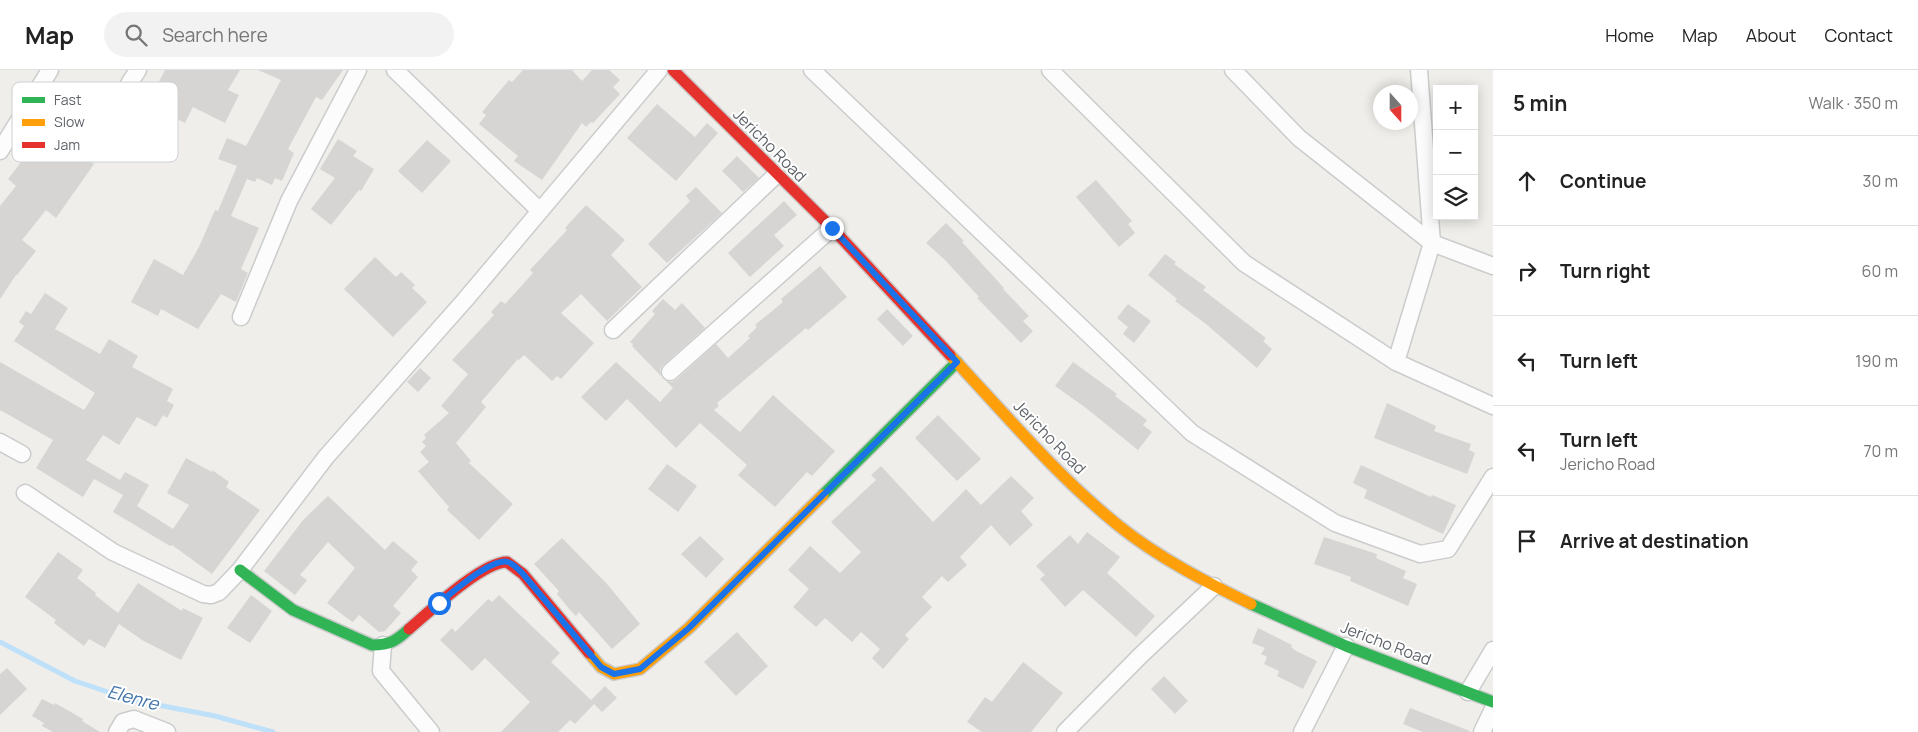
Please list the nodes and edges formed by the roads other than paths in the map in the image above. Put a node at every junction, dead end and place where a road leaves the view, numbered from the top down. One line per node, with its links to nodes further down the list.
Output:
1 (50, 70): 11 (street)
2 (138, 70): 12 (street)
3 (358, 70): 20 (street)
4 (395, 70): 16 (street)
5 (659, 70): 16 (street)
6 (673, 70): 15 (street, Jericho Road)
7 (812, 70): 28 (street)
8 (1050, 70): 23 (street)
9 (1233, 70): 18 (street)
10 (1419, 70): 18 (street)
11 (43, 82)
12 (130, 82)
13 (12, 132): 14 (street)
14 (0, 151)
15 (776, 175): 17 (street, Jericho Road); 21 (street)
16 (540, 211): 30 (street)
17 (832, 228): 22 (street, Jericho Road); 24 (street)
18 (1432, 243): 19 (street); 23 (street)
19 (1493, 266)
20 (241, 317)
21 (613, 330)
22 (957, 362): 31 (street, Jericho Road); 32 (street)
23 (1396, 362): 25 (street)
24 (670, 372)
25 (1493, 406)
26 (0, 442): 27 (street)
27 (22, 454)
28 (1493, 477)
29 (25, 493): 30 (street)
30 (240, 570): 32 (street)
31 (1214, 586): 33 (street, Jericho Road); 41 (street)
32 (383, 645): 40 (street)
33 (1346, 646): 35 (street, Jericho Road); 42 (street)
34 (1493, 650): 35 (street)
35 (1468, 692): 36 (street, Jericho Road)
36 (1493, 702)
37 (1493, 709): 43 (street)
38 (116, 732): 39 (street)
39 (167, 732)
40 (431, 732)
41 (1065, 732)
42 (1302, 732)
43 (1482, 732)

